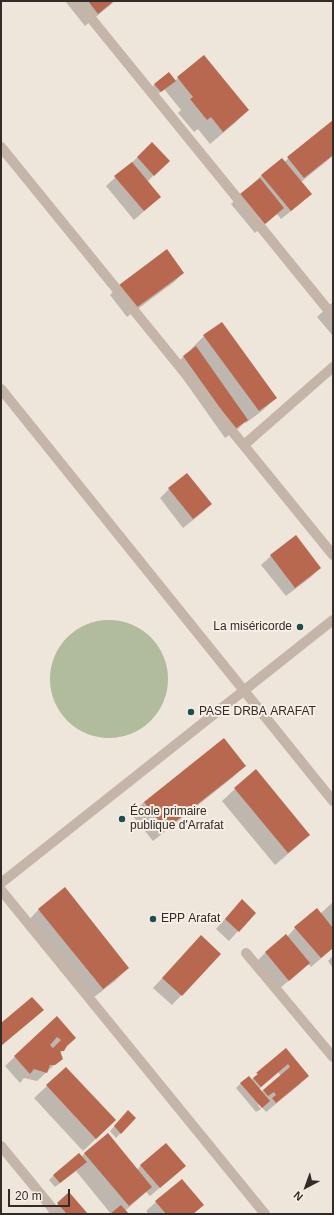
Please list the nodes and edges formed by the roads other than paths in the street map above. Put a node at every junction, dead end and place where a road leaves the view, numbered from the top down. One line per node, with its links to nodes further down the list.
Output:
1 (77, 1): 3 (street)
2 (1, 147): 6 (street)
3 (333, 316)
4 (333, 368): 6 (street)
5 (1, 389): 9 (street)
6 (244, 445): 7 (street)
7 (333, 555)
8 (333, 620): 9 (street)
9 (244, 690): 10 (street); 11 (street)
10 (333, 801)
11 (1, 883)
12 (1, 890): 17 (street)
13 (246, 953): 14 (street)
14 (333, 1057)
15 (1, 1146): 16 (street)
16 (57, 1214)
17 (265, 1214)

